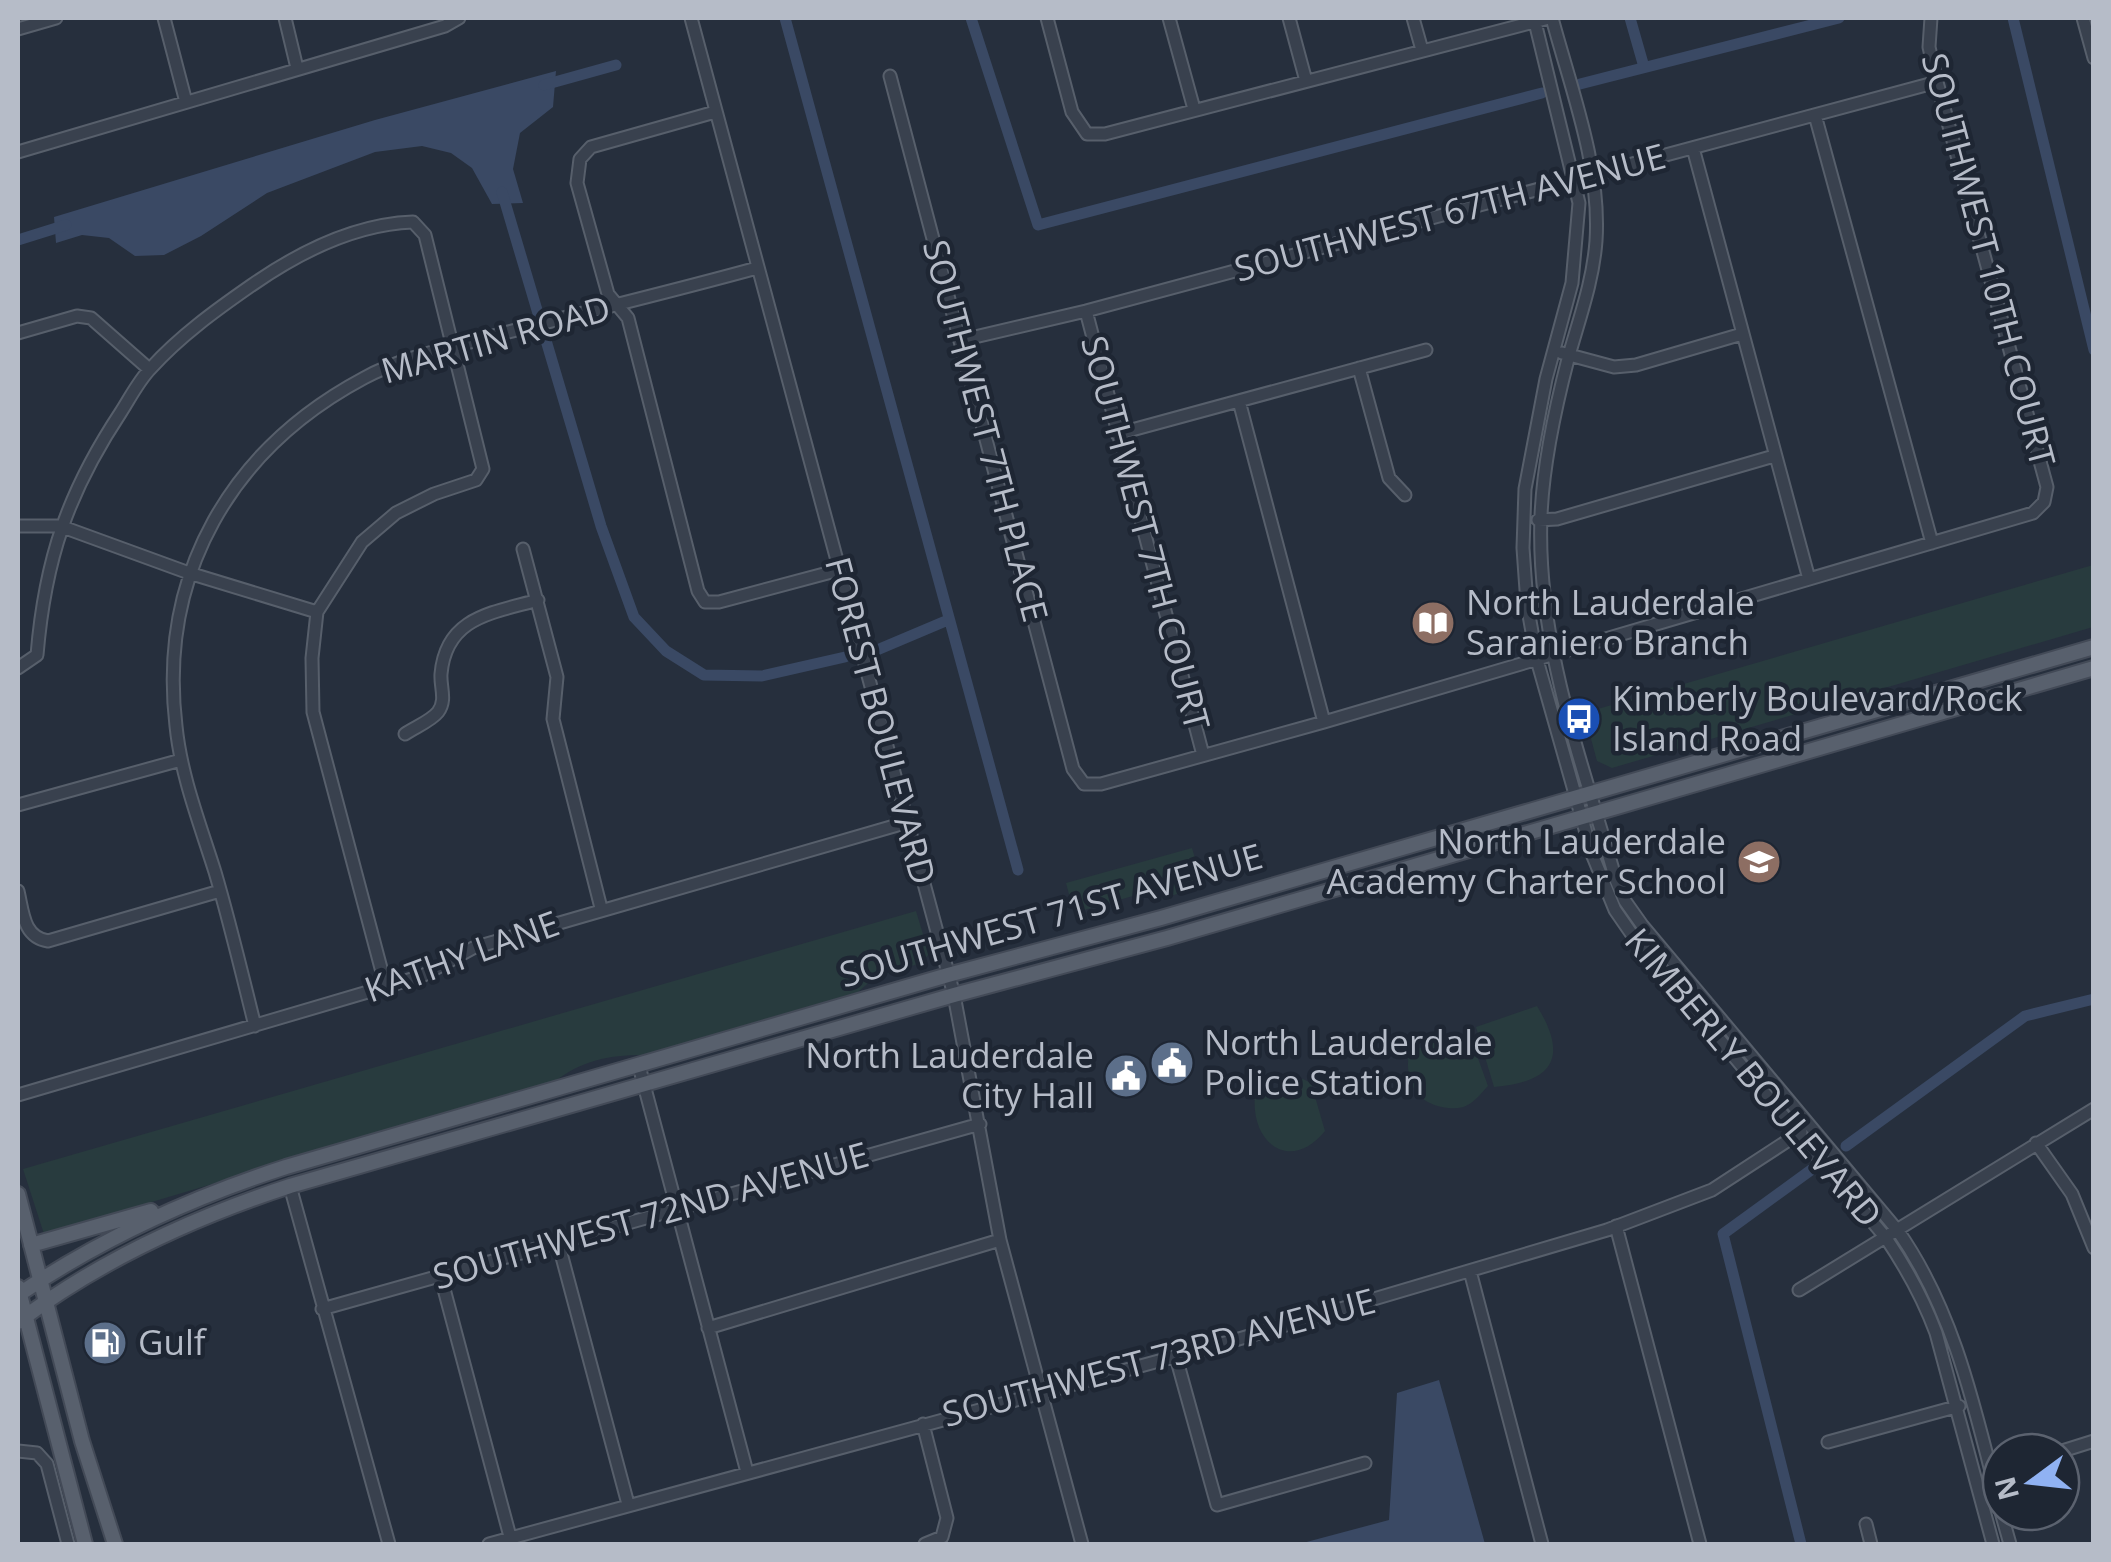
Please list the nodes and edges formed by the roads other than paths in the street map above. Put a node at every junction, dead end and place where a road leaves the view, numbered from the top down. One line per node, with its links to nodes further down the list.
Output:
1 (56, 18): 14 (street)
2 (164, 18): 22 (street)
3 (285, 18): 18 (street)
4 (458, 18): 18 (street)
5 (691, 18): 24 (street, FOREST BOULEVARD)
6 (1046, 18): 23 (street)
7 (1169, 18): 23 (street)
8 (1290, 18): 20 (street)
9 (1413, 18): 16 (street)
10 (1551, 18): 13 (street); 28 (street, KIMBERLY BOULEVARD)
11 (1931, 18): 21 (street, SOUTHWEST 10TH COURT)
12 (2084, 18): 15 (street)
13 (1535, 20): 16 (street); 29 (street, KIMBERLY BOULEVARD)
14 (18, 29)
15 (2091, 34): 17 (street)
16 (1422, 50): 20 (street)
17 (2094, 58)
18 (297, 68): 22 (street)
19 (890, 76): 35 (street, SOUTHWEST 7TH PLACE)
20 (1306, 80): 23 (street)
21 (1937, 82): 25 (street, SOUTHWEST 67TH AVENUE); 50 (street, SOUTHWEST 10TH COURT)
22 (186, 102): 27 (street)
23 (1194, 110)
24 (715, 112): 30 (street, FOREST BOULEVARD); 31 (street)
25 (1815, 115): 26 (street, SOUTHWEST 67TH AVENUE); 50 (street)
26 (1693, 148): 28 (street, SOUTHWEST 67TH AVENUE); 34 (street)
27 (18, 152)
28 (1592, 174): 29 (street, SOUTHWEST 67TH AVENUE); 39 (street, KIMBERLY BOULEVARD)
29 (1575, 178): 32 (street, SOUTHWEST 67TH AVENUE); 38 (street, KIMBERLY BOULEVARD)
30 (757, 268): 31 (street, MARTIN ROAD); 52 (street, FOREST BOULEVARD)
31 (620, 305): 36 (street, MARTIN ROAD); 52 (street)
32 (1086, 311): 35 (street, SOUTHWEST 67TH AVENUE); 43 (street, SOUTHWEST 7TH COURT)
33 (18, 333): 41 (street)
34 (1742, 334): 39 (street); 44 (street)
35 (962, 340): 64 (street, SOUTHWEST 7TH PLACE)
36 (454, 347): 41 (street); 53 (street, MARTIN ROAD); 56 (street)
37 (1426, 350): 40 (street)
38 (1554, 350): 39 (street); 47 (street, KIMBERLY BOULEVARD)
39 (1569, 356): 46 (street, KIMBERLY BOULEVARD)
40 (1359, 368): 42 (street); 45 (street)
41 (149, 369): 49 (street)
42 (1240, 401): 43 (street); 62 (street)
43 (1117, 434): 64 (street, SOUTHWEST 7TH COURT)
44 (1774, 456): 46 (street); 54 (street)
45 (1405, 494)
46 (1540, 519): 47 (street); 58 (street, KIMBERLY BOULEVARD)
47 (1524, 521): 59 (street, KIMBERLY BOULEVARD)
48 (18, 526): 49 (street)
49 (60, 526): 53 (street); 60 (street)
50 (1932, 543): 54 (street)
51 (523, 549): 55 (street)
52 (839, 570): 71 (street, FOREST BOULEVARD)
53 (189, 572): 56 (street); 65 (street, MARTIN ROAD)
54 (1810, 579): 58 (street)
55 (538, 600): 63 (street); 74 (street)
56 (317, 612): 76 (street)
57 (2094, 646): 66 (main road, SOUTHWEST 71ST AVENUE)
58 (1553, 655): 59 (street); 66 (street, KIMBERLY BOULEVARD)
59 (1537, 660): 62 (street); 67 (street, KIMBERLY BOULEVARD)
60 (18, 668)
61 (2094, 668): 69 (main road, SOUTHWEST 71ST AVENUE)
62 (1324, 722): 64 (street)
63 (405, 734)
64 (1203, 755)
65 (181, 760): 68 (street); 73 (street, MARTIN ROAD)
66 (1591, 792): 67 (main road, SOUTHWEST 71ST AVENUE); 69 (street, KIMBERLY BOULEVARD)
67 (1574, 797): 70 (street, KIMBERLY BOULEVARD); 75 (main road, SOUTHWEST 71ST AVENUE)
68 (18, 805)
69 (1597, 812): 70 (main road, SOUTHWEST 71ST AVENUE); 84 (street, KIMBERLY BOULEVARD)
70 (1580, 818): 77 (main road, SOUTHWEST 71ST AVENUE); 85 (street, KIMBERLY BOULEVARD)
71 (908, 822): 74 (street, KATHY LANE); 75 (street, FOREST BOULEVARD)
72 (18, 891): 73 (street)
73 (220, 891): 78 (street, MARTIN ROAD)
74 (601, 908): 76 (street, KATHY LANE)
75 (948, 975): 77 (street, FOREST BOULEVARD); 79 (main road, SOUTHWEST 71ST AVENUE)
76 (386, 988): 78 (street, KATHY LANE)
77 (954, 995): 80 (main road, SOUTHWEST 71ST AVENUE); 83 (street, FOREST BOULEVARD)
78 (255, 1026): 81 (street, KATHY LANE)
79 (639, 1066): 80 (street); 87 (main road, SOUTHWEST 71ST AVENUE)
80 (645, 1086): 88 (main road, SOUTHWEST 71ST AVENUE); 91 (street)
81 (18, 1096)
82 (2094, 1110): 86 (street)
83 (980, 1124): 91 (street, SOUTHWEST 72ND AVENUE); 96 (street, FOREST BOULEVARD)
84 (1810, 1125): 85 (street, SOUTHWEST 73RD AVENUE); 94 (street, KIMBERLY BOULEVARD)
85 (1799, 1134): 93 (street, SOUTHWEST 73RD AVENUE); 95 (street, KIMBERLY BOULEVARD)
86 (2036, 1143): 94 (street); 99 (street)
87 (232, 1184): 90 (main road, SOUTHWEST 71ST AVENUE); 92 (main road)
88 (290, 1186): 92 (main road, SOUTHWEST 71ST AVENUE); 106 (street)
89 (18, 1194): 98 (main road)
90 (179, 1204): 98 (main road); 102 (main road, SOUTHWEST 71ST AVENUE)
91 (676, 1208): 97 (street, SOUTHWEST 72ND AVENUE); 108 (street)
92 (216, 1212): 105 (main road, SOUTHWEST 71ST AVENUE)
93 (1616, 1226): 100 (street, SOUTHWEST 73RD AVENUE); 132 (street)
94 (1898, 1230): 95 (street); 111 (street, KIMBERLY BOULEVARD)
95 (1886, 1238): 103 (street); 112 (street, KIMBERLY BOULEVARD)
96 (1000, 1240): 108 (street); 110 (street, FOREST BOULEVARD)
97 (558, 1242): 101 (street, SOUTHWEST 72ND AVENUE); 121 (street)
98 (31, 1246): 102 (main road)
99 (2094, 1248)
100 (1470, 1271): 109 (street, SOUTHWEST 73RD AVENUE); 131 (street)
101 (440, 1274): 106 (street, SOUTHWEST 72ND AVENUE); 123 (street)
102 (40, 1279): 104 (main road, SOUTHWEST 71ST AVENUE); 105 (main road)
103 (1799, 1290)
104 (18, 1292): 107 (main road)
105 (46, 1300): 107 (main road, SOUTHWEST 71ST AVENUE); 126 (main road)
106 (322, 1309): 127 (street)
107 (21, 1320): 125 (main road)
108 (708, 1328): 118 (street)
109 (1176, 1357): 110 (street, SOUTHWEST 73RD AVENUE); 117 (street)
110 (1042, 1394): 113 (street, SOUTHWEST 73RD AVENUE); 130 (street, FOREST BOULEVARD)
111 (1972, 1402): 112 (street); 114 (street, KIMBERLY BOULEVARD)
112 (1956, 1407): 115 (street); 120 (street, KIMBERLY BOULEVARD)
113 (923, 1424): 118 (street, SOUTHWEST 73RD AVENUE); 129 (street)
114 (1982, 1432)
115 (1828, 1442)
116 (18, 1451): 124 (street)
117 (1365, 1463)
118 (747, 1472): 121 (street, SOUTHWEST 73RD AVENUE)
119 (1981, 1477): 120 (street)
120 (1976, 1479): 134 (street, KIMBERLY BOULEVARD)
121 (628, 1504): 123 (street, SOUTHWEST 73RD AVENUE)
122 (1866, 1524): 133 (street)
123 (512, 1541): 128 (street, SOUTHWEST 73RD AVENUE)
124 (68, 1544)
125 (85, 1544)
126 (115, 1544)
127 (389, 1544)
128 (489, 1544)
129 (925, 1544)
130 (1082, 1544)
131 (1542, 1544)
132 (1700, 1544)
133 (1872, 1544)
134 (1993, 1544)

